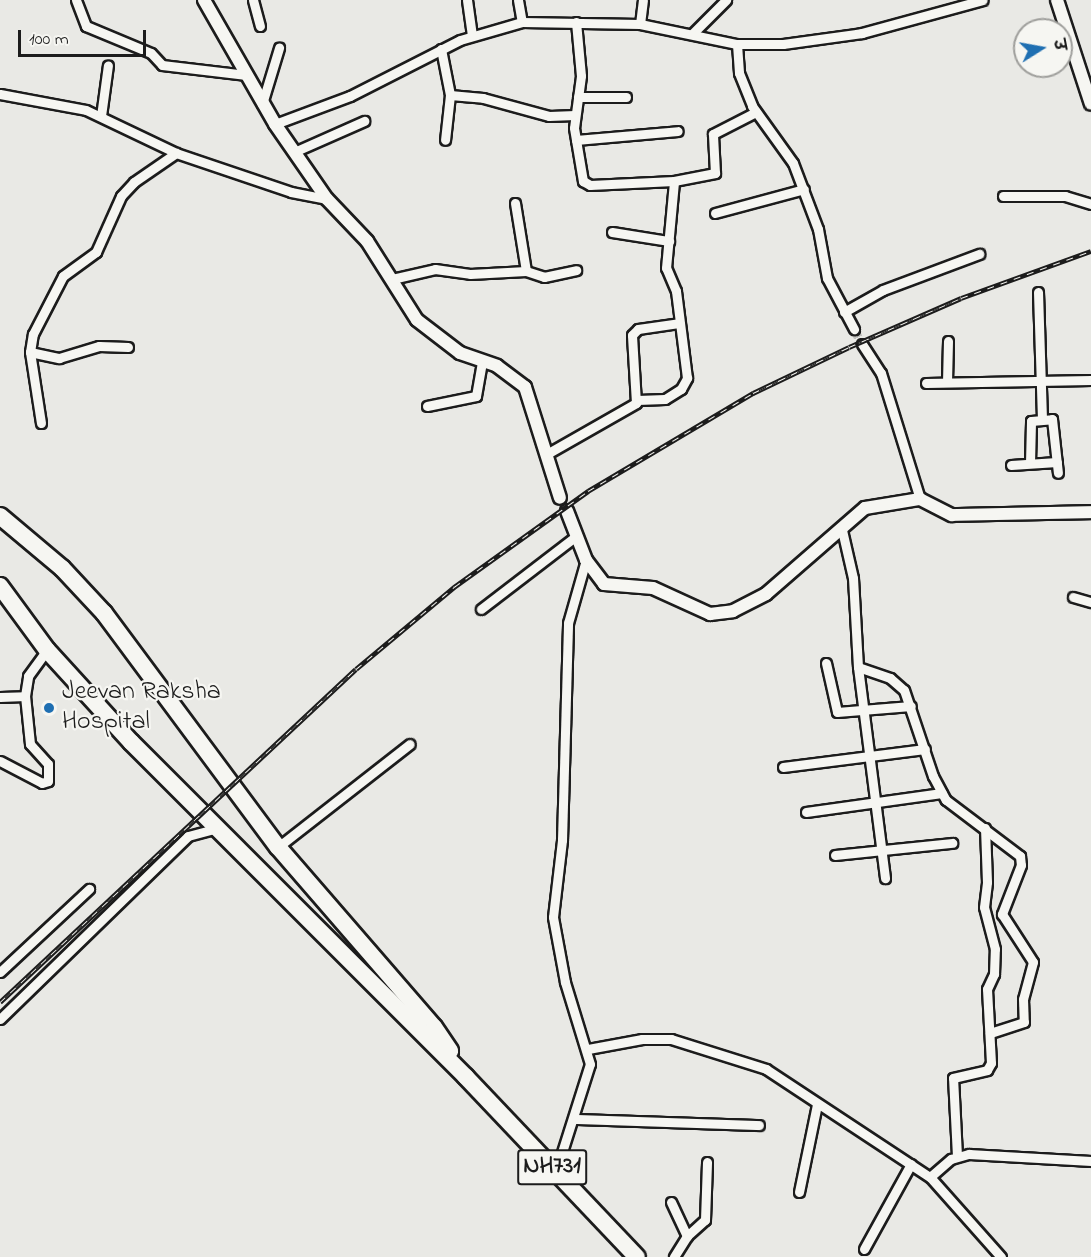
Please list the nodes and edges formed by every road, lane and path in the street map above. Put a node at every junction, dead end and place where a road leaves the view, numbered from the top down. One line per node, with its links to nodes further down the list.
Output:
1 (76, 0): 21 (street)
2 (204, 0): 21 (street)
3 (253, 0): 14 (street)
4 (467, 0): 16 (street)
5 (518, 0): 11 (street)
6 (643, 0): 13 (street)
7 (726, 0): 15 (street)
8 (983, 0): 10 (street)
9 (1057, 0): 27 (street)
10 (962, 3): 17 (street)
11 (522, 22): 12 (street); 16 (street)
12 (576, 22): 13 (street); 24 (street)
13 (640, 24): 15 (street)
14 (260, 26)
15 (693, 33): 17 (street)
16 (472, 36): 19 (street)
17 (737, 44): 28 (street)
18 (279, 48): 26 (street)
19 (441, 49): 23 (street); 32 (street)
20 (108, 65): 30 (street)
21 (246, 75): 26 (street)
22 (0, 94): 30 (street)
23 (450, 95): 29 (street); 34 (street)
24 (578, 97): 25 (street); 29 (street)
25 (626, 97)
26 (262, 104): 32 (street)
27 (1091, 104)
28 (756, 112): 38 (street); 39 (street)
29 (574, 115): 35 (street)
30 (101, 116): 37 (street)
31 (364, 121): 36 (street)
32 (275, 124): 36 (street)
33 (678, 131): 35 (street)
34 (445, 140)
35 (576, 140): 38 (street)
36 (294, 152): 41 (street)
37 (176, 153): 41 (street); 58 (street)
38 (674, 181): 46 (street)
39 (804, 189): 44 (street); 52 (street)
40 (1003, 196): 43 (street)
41 (327, 199): 50 (street)
42 (515, 203): 49 (street)
43 (1091, 204)
44 (715, 213)
45 (612, 232): 46 (street)
46 (669, 241): 53 (street)
47 (980, 254): 52 (street)
48 (576, 270): 49 (street)
49 (526, 271): 50 (street)
50 (392, 279): 59 (street)
51 (1038, 292): 61 (street)
52 (844, 312): 54 (street)
53 (679, 323): 64 (street); 64 (street)
54 (854, 329)
55 (948, 341): 62 (street)
56 (862, 344): 74 (street)
57 (128, 347): 58 (street)
58 (30, 352): 67 (street)
59 (482, 361): 65 (street); 68 (street)
60 (1091, 380): 61 (street)
61 (1041, 381): 62 (street); 66 (street)
62 (947, 382): 63 (street)
63 (926, 383)
64 (637, 400): 68 (street)
65 (427, 406)
66 (1042, 418): 69 (street); 70 (street)
67 (41, 423)
68 (545, 455): 73 (street)
69 (1057, 462): 70 (street); 72 (street)
70 (1030, 463): 71 (street)
71 (1011, 465)
72 (1058, 473)
73 (560, 498)
74 (920, 499): 76 (street); 78 (street)
75 (567, 511): 79 (street)
76 (1091, 512)
77 (0, 516): 103 (highway, NH731)
78 (842, 530): 80 (street); 87 (street)
79 (576, 536): 80 (street); 84 (street)
80 (586, 560): 113 (street)
81 (0, 585): 85 (highway, NH731)
82 (1073, 597): 83 (street)
83 (1091, 602)
84 (481, 609)
85 (47, 650): 89 (street); 100 (highway, NH731)
86 (826, 663): 91 (street)
87 (858, 667): 90 (street); 91 (street)
88 (0, 696): 89 (street)
89 (25, 696): 95 (street)
90 (911, 706): 91 (street); 93 (street)
91 (864, 711): 94 (street)
92 (410, 744): 103 (street)
93 (925, 749): 94 (street); 97 (street)
94 (870, 759): 96 (street); 98 (street)
95 (0, 761)
96 (783, 767)
97 (942, 793): 98 (street); 101 (street)
98 (876, 803): 99 (street); 104 (street)
99 (806, 812)
100 (217, 828): 111 (street); 114 (highway, NH731)
101 (985, 828): 108 (street); 109 (street)
102 (952, 843): 104 (street)
103 (278, 847): 114 (highway, NH731)
104 (881, 850): 105 (street); 106 (street)
105 (835, 855)
106 (885, 878)
107 (89, 889): 110 (street)
108 (986, 913): 109 (street); 112 (street)
109 (1004, 921): 112 (street)
110 (0, 972)
111 (0, 1019)
112 (990, 1033): 118 (street)
113 (588, 1049): 115 (street); 116 (street)
114 (466, 1077): 122 (highway, NH731)
115 (817, 1104): 121 (street); 124 (street)
116 (574, 1119): 117 (street); 122 (street)
117 (759, 1125)
118 (957, 1156): 119 (street); 123 (street)
119 (1091, 1161)
120 (707, 1162): 126 (street)
121 (911, 1164): 123 (street); 127 (street)
122 (556, 1171): 128 (highway, NH731)
123 (930, 1177): 130 (street)
124 (799, 1192)
125 (671, 1202): 126 (street)
126 (687, 1236): 129 (street)
127 (864, 1249)
128 (637, 1257)
129 (674, 1257)
130 (1001, 1257)

